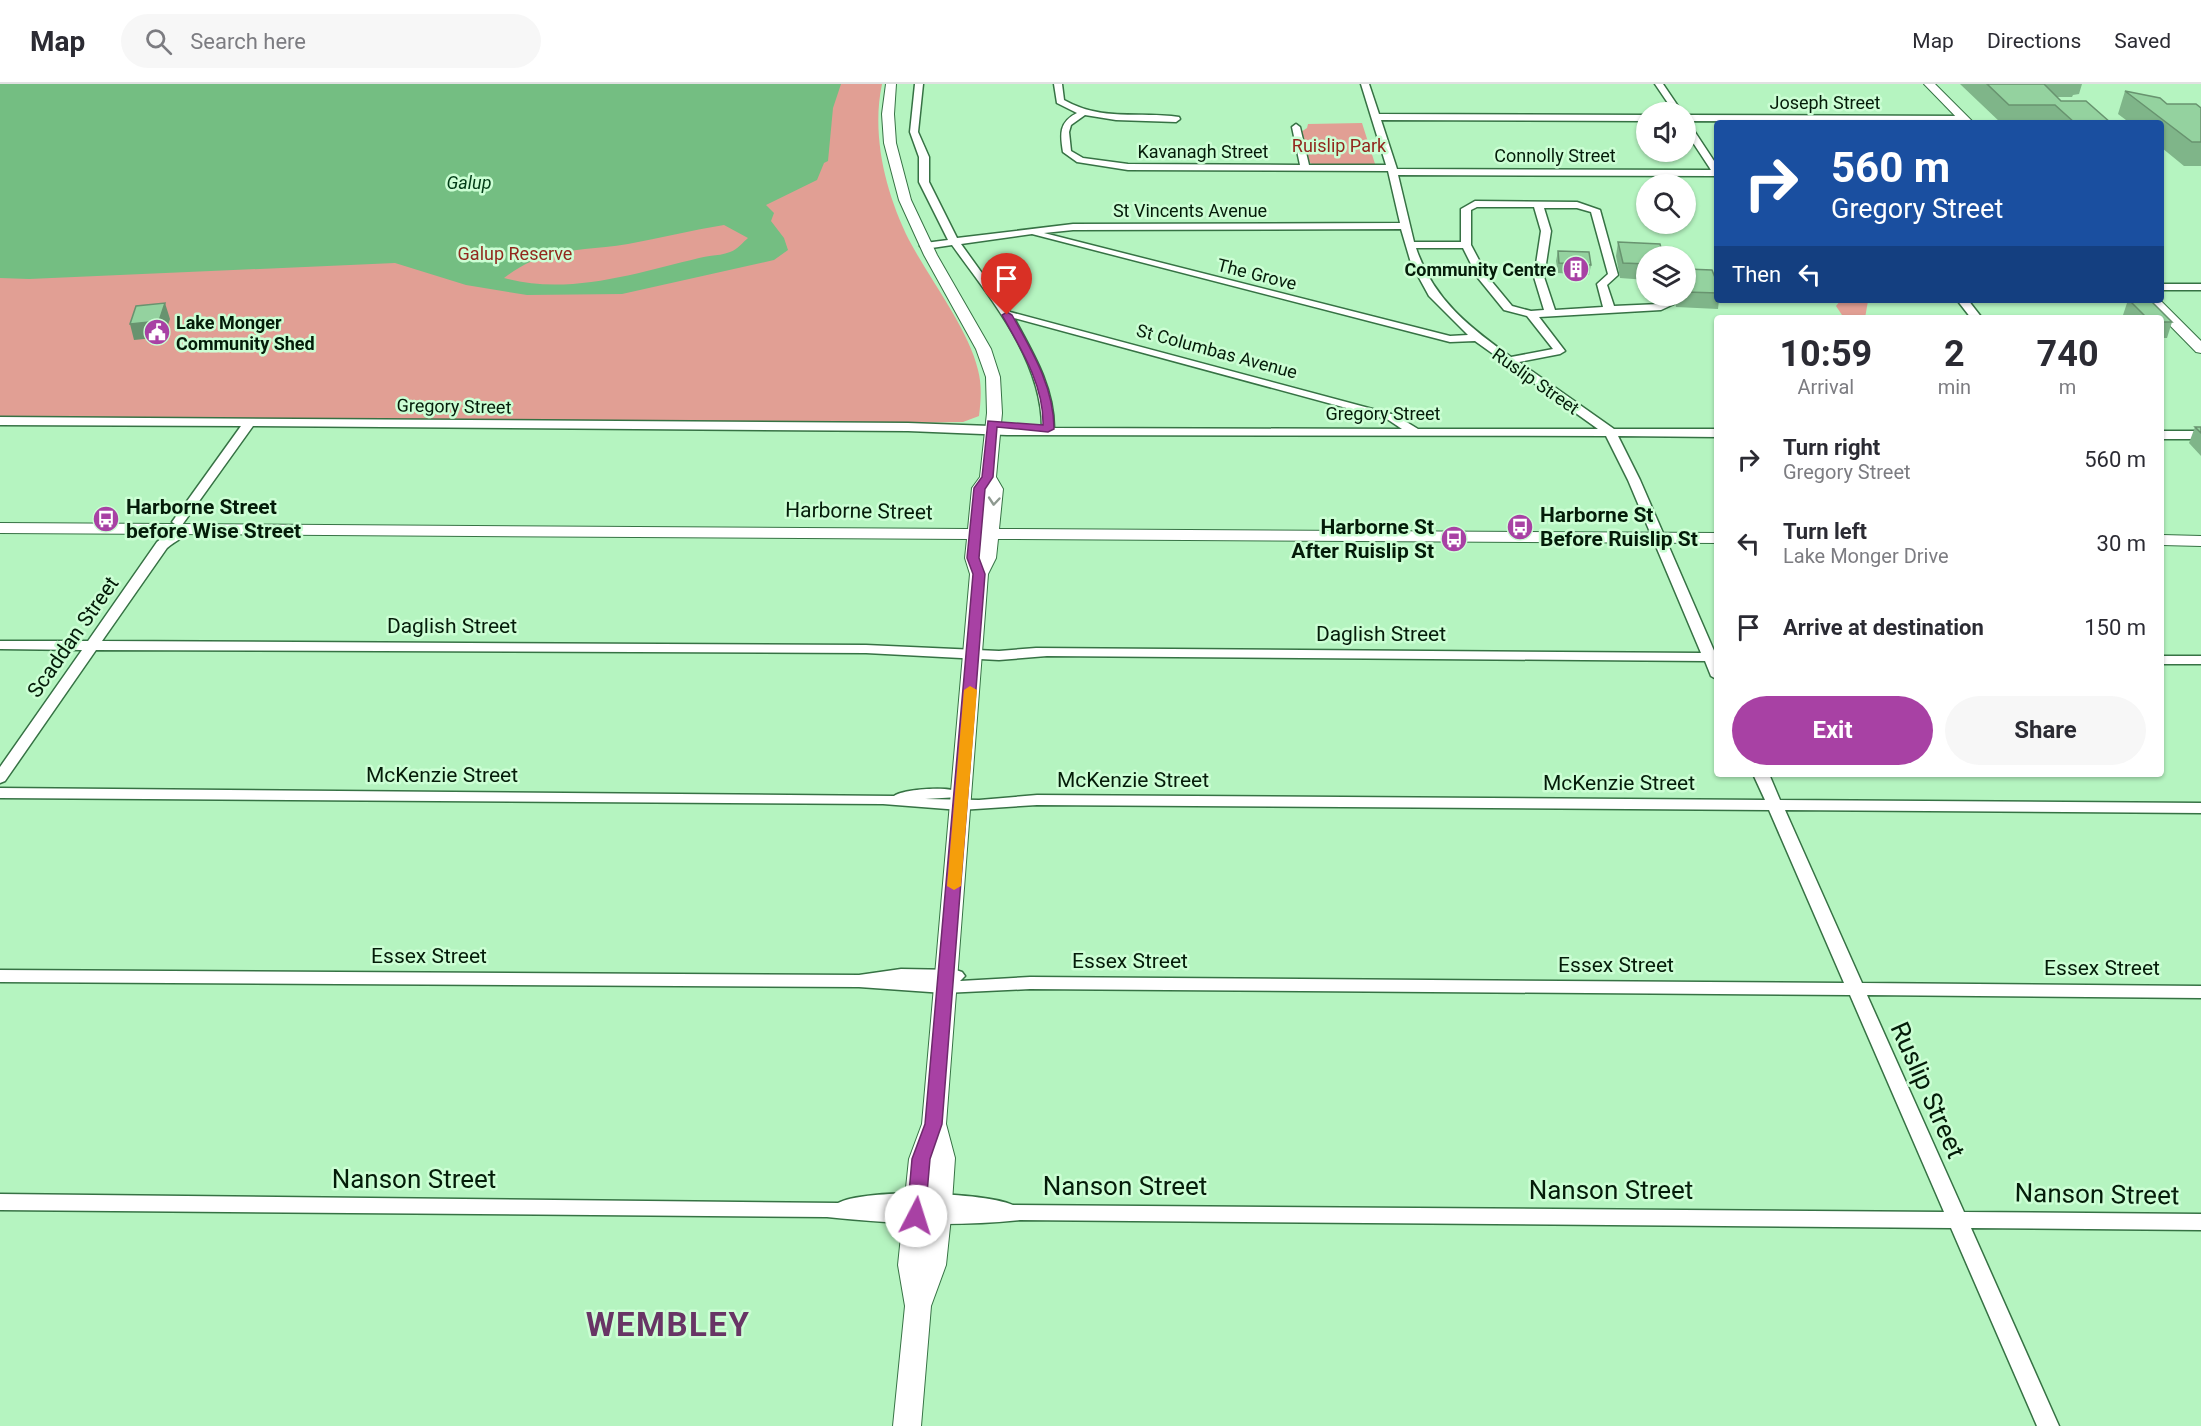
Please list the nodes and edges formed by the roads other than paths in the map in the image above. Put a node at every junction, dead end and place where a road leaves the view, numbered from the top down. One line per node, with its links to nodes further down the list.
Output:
1 (891, 84): 25 (main road)
2 (919, 84): 24 (street)
3 (1058, 84): 8 (street)
4 (1365, 84): 9 (street, Ruslip Street)
5 (1659, 84): 7 (street)
6 (1929, 84): 14 (main road)
7 (1671, 102)
8 (1083, 113): 12 (street); 18 (street, Kavanagh Street)
9 (1375, 117): 10 (street); 19 (street, Ruslip Street)
10 (1636, 118)
11 (1696, 118): 13 (street, Joseph Street)
12 (1176, 119)
13 (1873, 120)
14 (1965, 120)
15 (1296, 126): 18 (street)
16 (1696, 140): 17 (street)
17 (1714, 167)
18 (1305, 168): 19 (street, Kavanagh Street)
19 (1392, 170): 20 (street, Connolly Street); 22 (street, Ruslip Street)
20 (1714, 172)
21 (1538, 205): 27 (street); 34 (street); 35 (street)
22 (1405, 226): 23 (street, St Vincents Avenue); 26 (street, Ruslip Street)
23 (1030, 231): 24 (street, St Vincents Avenue); 41 (street, The Grove)
24 (954, 240): 25 (street, St Vincents Avenue); 37 (street)
25 (924, 243): 46 (main road)
26 (1410, 245): 27 (street); 41 (street, Ruslip Street)
27 (1466, 245): 36 (street)
28 (2164, 287): 29 (street)
29 (2201, 287)
30 (1964, 303): 38 (street)
31 (2143, 303): 39 (main road)
32 (2155, 303): 42 (main road)
33 (1664, 306): 34 (street)
34 (1609, 308): 35 (street)
35 (1550, 312): 36 (street)
36 (1531, 314): 43 (street)
37 (1007, 315): 48 (street); 49 (street, St Columbas Avenue)
38 (1974, 315)
39 (2155, 315)
40 (2164, 324): 44 (main road)
41 (1477, 338): 43 (street, Ruslip Street)
42 (2201, 350)
43 (1508, 361): 50 (street, Ruslip Street)
44 (2201, 361)
45 (0, 421): 47 (street, Gregory Street)
46 (992, 421): 47 (street, Gregory Street); 48 (street, Gregory Street); 57 (main road)
47 (250, 422): 55 (street)
48 (1048, 429): 49 (street, Gregory Street)
49 (1413, 431): 50 (street, Gregory Street)
50 (1610, 432): 51 (street, Gregory Street); 59 (street, Ruslip Street)
51 (1714, 433)
52 (2164, 435): 53 (street)
53 (2201, 435)
54 (0, 521): 55 (main road, Harborne Street)
55 (183, 525): 56 (main road, Harborne Street); 57 (main road, Harborne Street); 66 (street, Scaddan Street)
56 (0, 528)
57 (983, 530): 59 (main road, Harborne Street); 67 (main road)
58 (1714, 531): 59 (main road, Harborne Street)
59 (1656, 534): 62 (main road, Harborne Street); 68 (street, Ruslip Street)
60 (2164, 534): 61 (main road)
61 (2201, 534)
62 (1714, 538)
63 (2164, 540): 64 (main road)
64 (2201, 541)
65 (0, 645): 66 (street, Daglish Street)
66 (91, 646): 67 (street, Daglish Street); 72 (street, Scaddan Street)
67 (973, 652): 68 (street, Daglish Street); 74 (main road)
68 (1713, 657)
69 (2164, 660): 70 (street)
70 (2201, 660)
71 (1762, 777): 75 (street, Ruslip Street)
72 (0, 778)
73 (0, 793): 74 (street, McKenzie Street)
74 (961, 799): 75 (street, McKenzie Street); 78 (main road)
75 (1775, 806): 76 (street, McKenzie Street); 79 (street, Ruslip Street)
76 (2201, 808)
77 (0, 976): 78 (street, Essex Street)
78 (945, 981): 79 (street, Essex Street); 82 (main road)
79 (1856, 989): 80 (street, Essex Street); 83 (street, Ruslip Street)
80 (2201, 992)
81 (0, 1202): 82 (street, Nanson Street)
82 (927, 1210): 83 (street, Nanson Street); 85 (main road)
83 (1957, 1220): 84 (street, Nanson Street); 86 (street, Ruslip Street)
84 (2201, 1222)
85 (907, 1426)
86 (2048, 1426)

